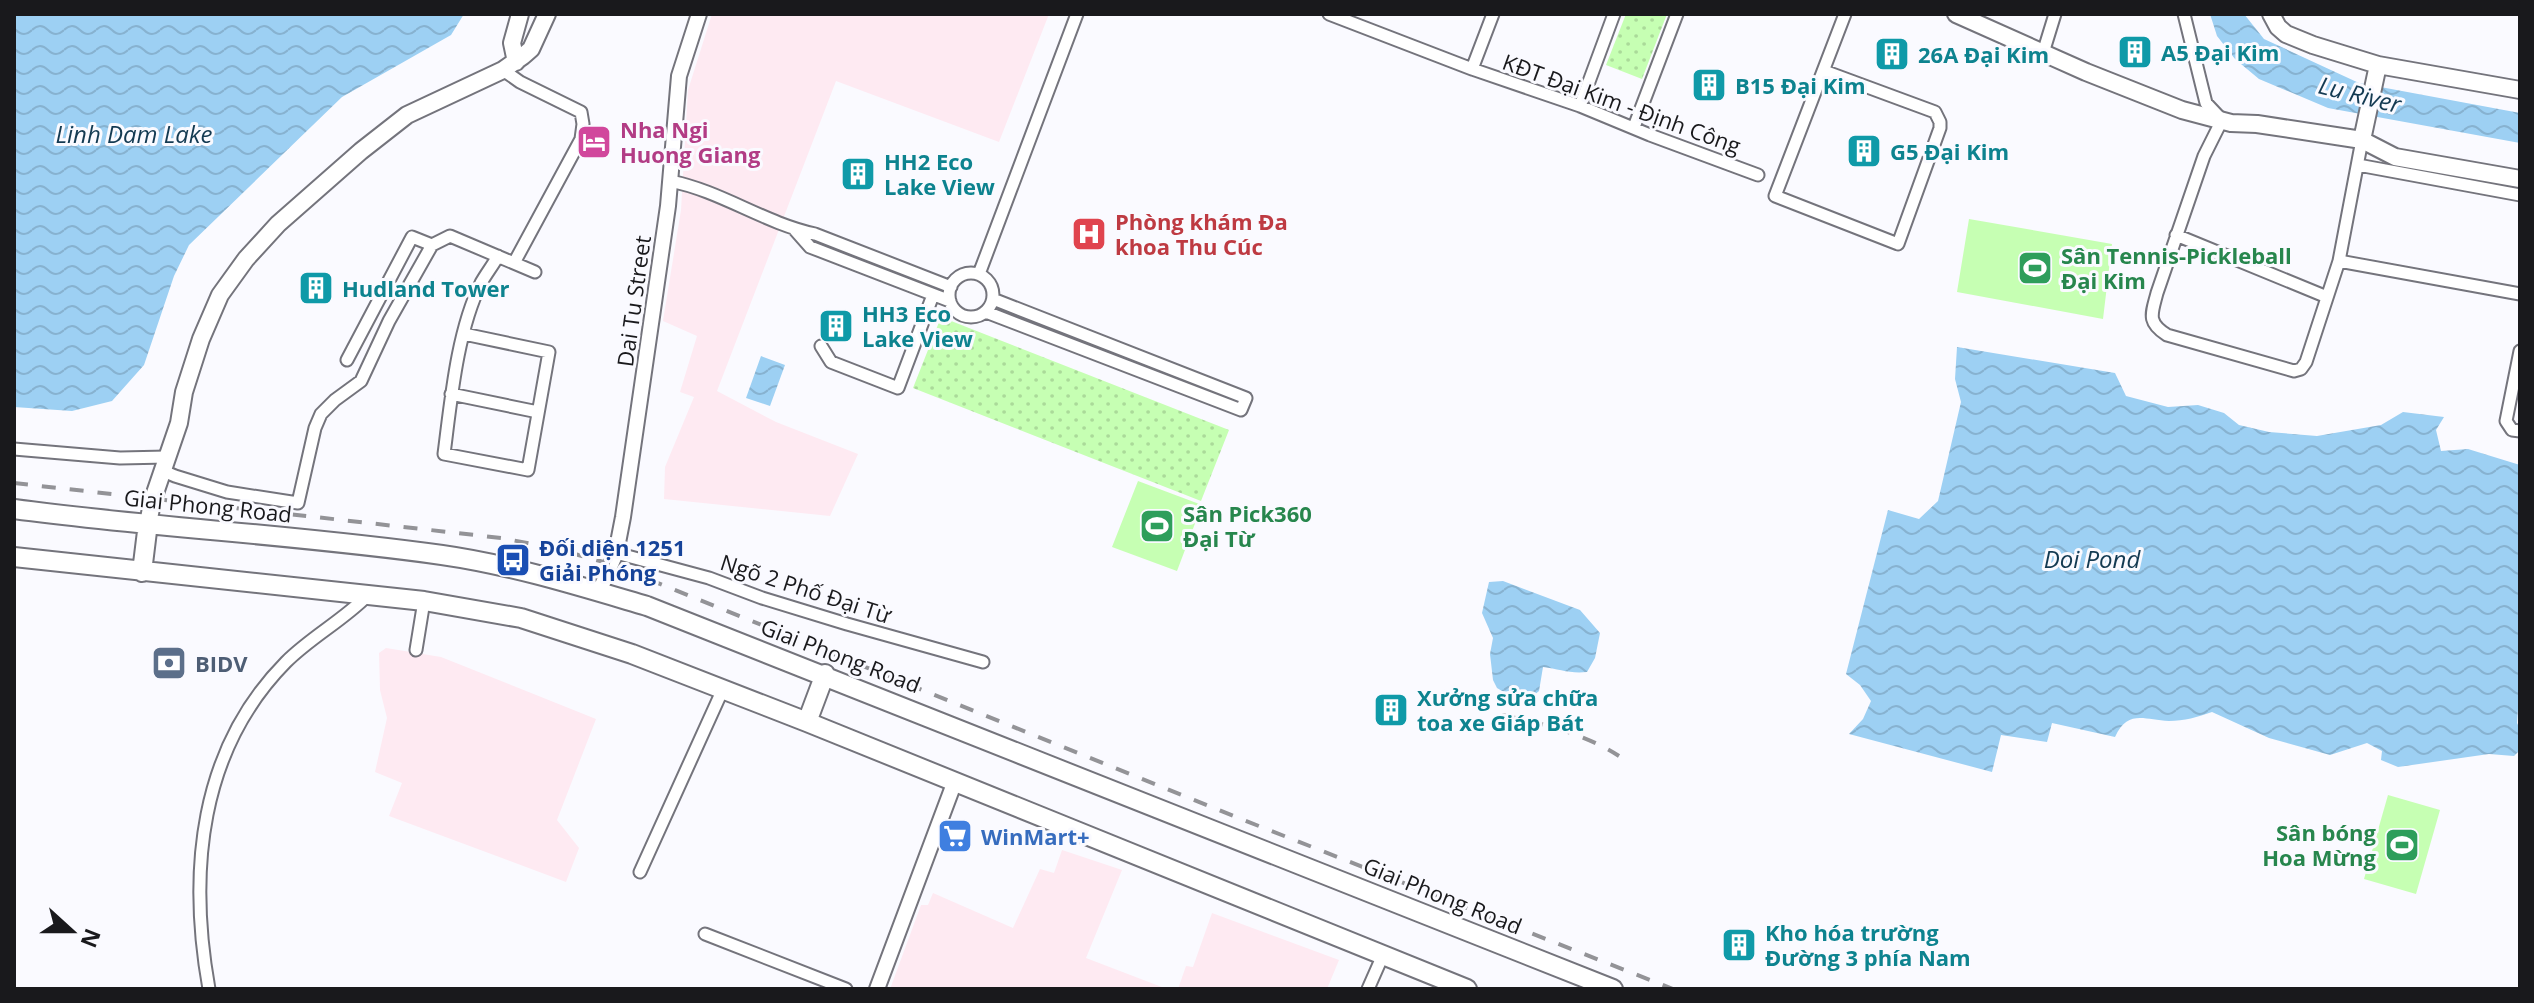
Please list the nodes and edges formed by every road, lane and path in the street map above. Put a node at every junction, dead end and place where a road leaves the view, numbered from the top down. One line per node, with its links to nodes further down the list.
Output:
1 (520, 14): 15 (main road)
2 (547, 14): 15 (main road)
3 (699, 14): 27 (street, Dai Tu Street)
4 (1077, 14): 36 (street)
5 (1329, 14): 16 (street, KĐT Đại Kim - Định Công)
6 (1493, 14): 16 (street, KĐT Đại Kim - Định Công)
7 (1614, 14): 20 (street)
8 (1677, 14): 22 (street)
9 (1845, 14): 17 (street)
10 (1956, 14): 14 (main road)
11 (2055, 14): 14 (street)
12 (2184, 14): 21 (street)
13 (2271, 14): 18 (main road)
14 (2043, 53): 21 (main road)
15 (509, 66): 34 (street); 52 (main road)
16 (1472, 69): 20 (street, KĐT Đại Kim - Định Công)
17 (1824, 71): 17 (street)
18 (2376, 72): 19 (main road); 23 (main road)
19 (2520, 90)
20 (1580, 106): 22 (street, KĐT Đại Kim - Định Công)
21 (2222, 120): 23 (main road); 30 (street)
22 (1634, 127): 25 (street, KĐT Đại Kim - Định Công)
23 (2364, 132): 24 (street); 26 (main road)
24 (2358, 165): 28 (street); 33 (street)
25 (1758, 175)
26 (2520, 179)
27 (670, 181): 29 (street); 55 (street, Dai Tu Street)
28 (2520, 195)
29 (792, 228): 37 (street); 39 (street)
30 (2176, 235): 40 (street); 40 (street)
31 (432, 245): 32 (street); 47 (street); 52 (street)
32 (498, 256): 34 (street); 44 (street)
33 (2339, 261): 38 (street); 40 (street)
34 (514, 263): 35 (street)
35 (535, 272)
36 (979, 274): 37 (street); 41 (street)
37 (951, 287): 42 (street)
38 (2520, 294)
39 (933, 295): 42 (street); 45 (street)
40 (2327, 297)
41 (993, 299): 43 (street); 43 (street)
42 (950, 301): 43 (street)
43 (986, 312)
44 (464, 334): 48 (street); 49 (street)
45 (821, 346)
46 (2520, 351): 50 (street)
47 (347, 360)
48 (451, 394): 49 (street); 49 (street)
49 (538, 412)
50 (2520, 431)
51 (14, 449): 52 (street)
52 (165, 462): 54 (main road)
53 (14, 509): 54 (main road, Giai Phong Road)
54 (148, 523): 57 (main road); 58 (main road, Giai Phong Road)
55 (616, 553): 58 (street, Dai Tu Street); 62 (street, Ngõ 2 Phố Đại Từ)
56 (14, 557): 57 (main road)
57 (142, 572): 59 (main road)
58 (599, 592): 63 (main road, Giai Phong Road)
59 (367, 596): 60 (main road); 71 (street)
60 (424, 601): 61 (street); 64 (main road)
61 (416, 650)
62 (983, 662)
63 (825, 674): 65 (main road); 70 (main road, Giai Phong Road)
64 (723, 689): 65 (main road); 67 (street)
65 (807, 722): 66 (main road)
66 (955, 781): 69 (main road); 73 (street)
67 (640, 872)
68 (705, 934): 72 (street)
69 (1383, 955): 74 (street); 75 (main road)
70 (1606, 988)
71 (209, 989)
72 (846, 989)
73 (877, 989)
74 (1368, 989)
75 (1467, 989)

